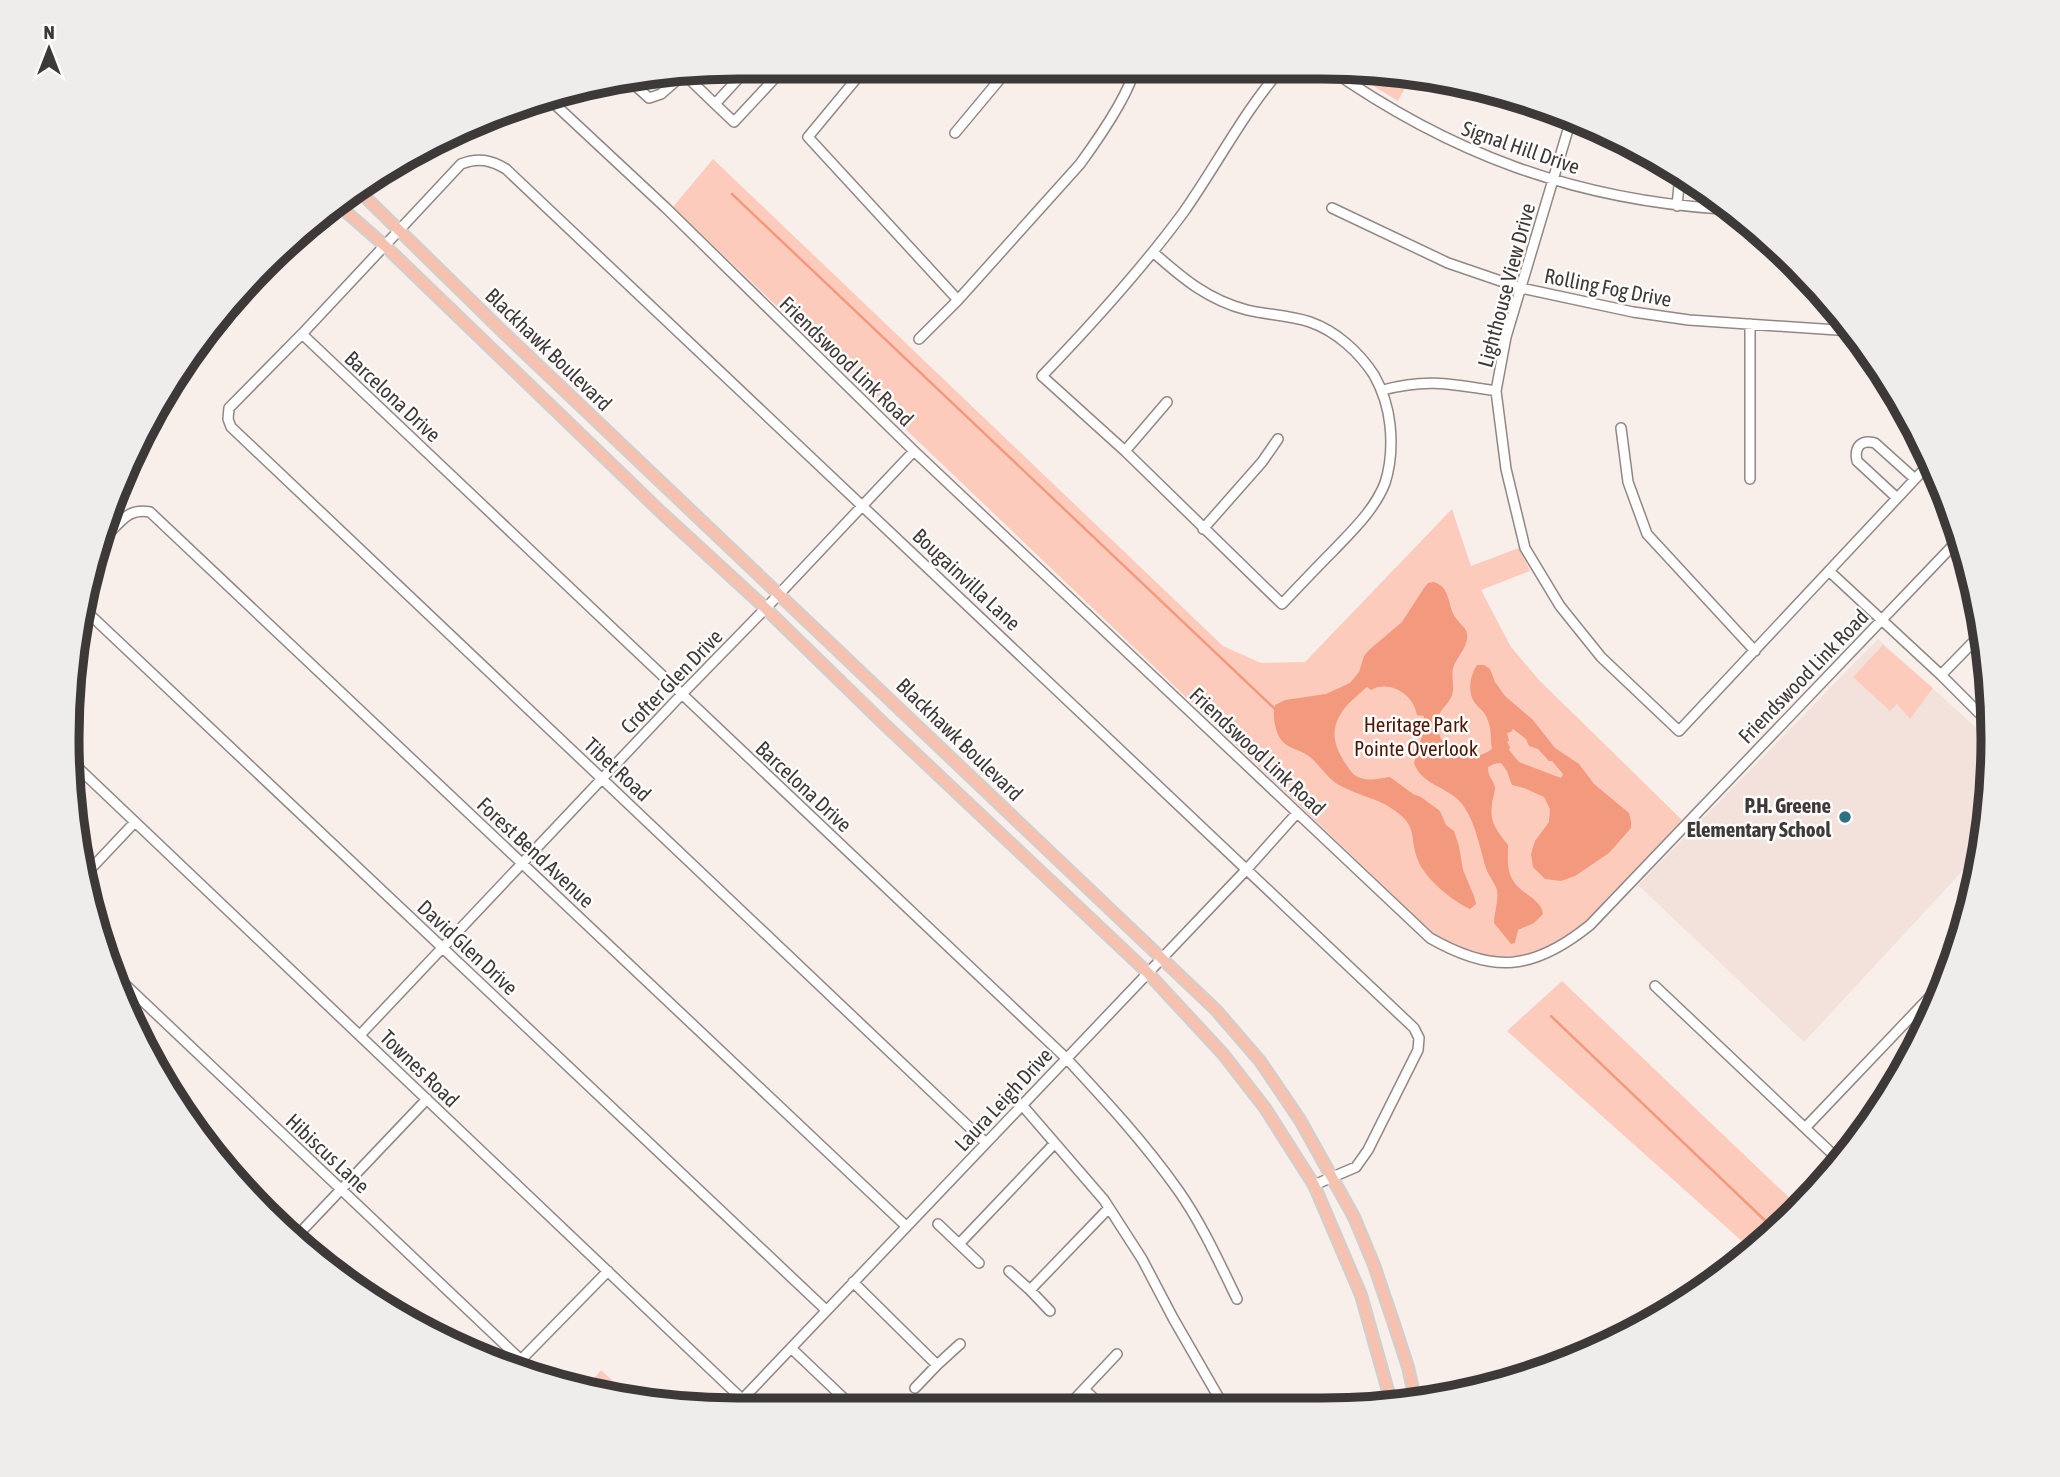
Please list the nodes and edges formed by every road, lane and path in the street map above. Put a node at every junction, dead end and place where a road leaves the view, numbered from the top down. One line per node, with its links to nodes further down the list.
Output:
1 (737, 79): 11 (street)
2 (774, 79): 11 (street)
3 (855, 79): 26 (street)
4 (999, 79): 14 (street)
5 (1130, 79): 26 (street)
6 (1273, 79): 24 (street)
7 (691, 80): 11 (street)
8 (1346, 80): 15 (street, Signal Hill Drive)
9 (675, 82): 10 (street)
10 (637, 86)
11 (715, 104)
12 (555, 105): 40 (street, Friendswood Link Road)
13 (1569, 127): 15 (street, Lighthouse View Drive)
14 (954, 133)
15 (1552, 179): 18 (street, Signal Hill Drive); 25 (street, Lighthouse View Drive)
16 (1679, 184): 18 (street)
17 (364, 196): 22 (main road, Blackhawk Boulevard)
18 (1676, 206): 20 (street, Signal Hill Drive)
19 (1332, 208): 25 (street, Rolling Fog Drive)
20 (1714, 209)
21 (344, 210): 23 (main road, Blackhawk Boulevard)
22 (398, 230): 23 (street); 29 (main road, Blackhawk Boulevard); 47 (street, Bougainvilla Lane)
23 (384, 245): 30 (street); 32 (main road, Blackhawk Boulevard)
24 (1153, 252): 33 (street); 41 (street)
25 (1521, 288): 27 (street, Rolling Fog Drive); 34 (street, Lighthouse View Drive)
26 (958, 300): 31 (street)
27 (1750, 324): 28 (street, Rolling Fog Drive); 43 (street)
28 (1840, 330)
29 (503, 332): 32 (main road); 36 (main road, Blackhawk Boulevard)
30 (302, 334): 60 (street, Barcelona Drive); 65 (street, Tibet Road)
31 (919, 339)
32 (488, 346): 38 (main road, Blackhawk Boulevard)
33 (1383, 390): 34 (street); 50 (street)
34 (1496, 391): 58 (street, Lighthouse View Drive)
35 (1167, 402): 41 (street)
36 (591, 415): 38 (main road); 46 (main road, Blackhawk Boulevard)
37 (1621, 428): 58 (street)
38 (575, 429): 48 (main road, Blackhawk Boulevard)
39 (1279, 439): 50 (street)
40 (914, 451): 47 (street, Crofter Glen Drive); 68 (street, Friendswood Link Road)
41 (1125, 451): 50 (street)
42 (1924, 470): 44 (street)
43 (1750, 479)
44 (1915, 479): 45 (street); 45 (street)
45 (1897, 498): 52 (street)
46 (680, 499): 48 (main road); 53 (main road, Blackhawk Boulevard)
47 (862, 505): 53 (street, Crofter Glen Drive); 72 (street, Bougainvilla Lane)
48 (664, 515): 54 (main road, Blackhawk Boulevard)
49 (113, 529): 70 (street, Forest Bend Avenue)
50 (1203, 529)
51 (1952, 546): 56 (street, Friendswood Link Road)
52 (1829, 571): 56 (street); 58 (street)
53 (780, 593): 54 (street, Crofter Glen Drive); 61 (main road, Blackhawk Boulevard)
54 (765, 609): 60 (street, Crofter Glen Drive); 63 (main road, Blackhawk Boulevard)
55 (90, 615): 73 (street, David Glen Drive)
56 (1882, 620): 59 (street); 68 (street, Friendswood Link Road)
57 (1974, 641): 59 (street)
58 (1755, 651)
59 (1941, 675): 62 (street)
60 (682, 694): 65 (street, Crofter Glen Drive); 80 (street, Barcelona Drive)
61 (897, 705): 63 (main road); 66 (main road, Blackhawk Boulevard)
62 (1980, 714)
63 (881, 721): 67 (main road, Blackhawk Boulevard)
64 (80, 769): 69 (street, Townes Road)
65 (602, 778): 70 (street, Crofter Glen Drive); 84 (street, Tibet Road)
66 (986, 790): 67 (main road); 74 (main road, Blackhawk Boulevard)
67 (971, 806): 75 (main road, Blackhawk Boulevard)
68 (1297, 813): 72 (street, Laura Leigh Drive)
69 (135, 822): 71 (street); 79 (street, Townes Road)
70 (522, 863): 73 (street, Crofter Glen Drive); 92 (street, Forest Bend Avenue)
71 (91, 868)
72 (1247, 869): 74 (street, Laura Leigh Drive); 87 (street, Bougainvilla Lane)
73 (444, 948): 79 (street, Crofter Glen Drive); 101 (street, David Glen Drive)
74 (1161, 958): 75 (street, Laura Leigh Drive); 87 (main road, Blackhawk Boulevard)
75 (1147, 973): 80 (street, Laura Leigh Drive); 88 (main road, Blackhawk Boulevard)
76 (1655, 985): 83 (street)
77 (127, 987): 89 (street, Hibiscus Lane)
78 (1927, 1000): 83 (street)
79 (360, 1035): 81 (street, Townes Road)
80 (1066, 1058): 82 (street, Laura Leigh Drive); 100 (street, Barcelona Drive)
81 (427, 1099): 89 (street); 96 (street, Townes Road)
82 (1022, 1105): 84 (street, Laura Leigh Drive); 85 (street)
83 (1805, 1128): 86 (street)
84 (986, 1143): 92 (street, Laura Leigh Drive)
85 (1055, 1143): 90 (street); 94 (street)
86 (1833, 1155)
87 (1334, 1178): 88 (street); 103 (main road, Blackhawk Boulevard)
88 (1314, 1185): 104 (main road, Blackhawk Boulevard)
89 (341, 1190): 93 (street); 108 (street, Hibiscus Lane)
90 (1109, 1208): 99 (street); 119 (street)
91 (939, 1224): 94 (street)
92 (906, 1226): 98 (street, Laura Leigh Drive)
93 (300, 1232)
94 (959, 1244): 95 (street)
95 (979, 1263)
96 (608, 1271): 108 (street); 114 (street, Townes Road)
97 (1009, 1271): 99 (street)
98 (853, 1282): 101 (street, Laura Leigh Drive); 109 (street)
99 (1030, 1290): 102 (street)
100 (1237, 1299)
101 (826, 1310): 106 (street, Laura Leigh Drive)
102 (1050, 1311)
103 (1394, 1324): 104 (main road); 112 (main road, Blackhawk Boulevard)
104 (1373, 1331): 113 (main road, Blackhawk Boulevard)
105 (960, 1343): 109 (street)
106 (791, 1348): 115 (street, Laura Leigh Drive); 116 (street)
107 (1117, 1354): 111 (street)
108 (522, 1360)
109 (937, 1365): 110 (street)
110 (915, 1388)
111 (1084, 1389): 117 (street); 118 (street)
112 (1414, 1392)
113 (1389, 1395)
114 (741, 1398)
115 (743, 1398)
116 (844, 1398)
117 (1076, 1398)
118 (1094, 1398)
119 (1219, 1398)

